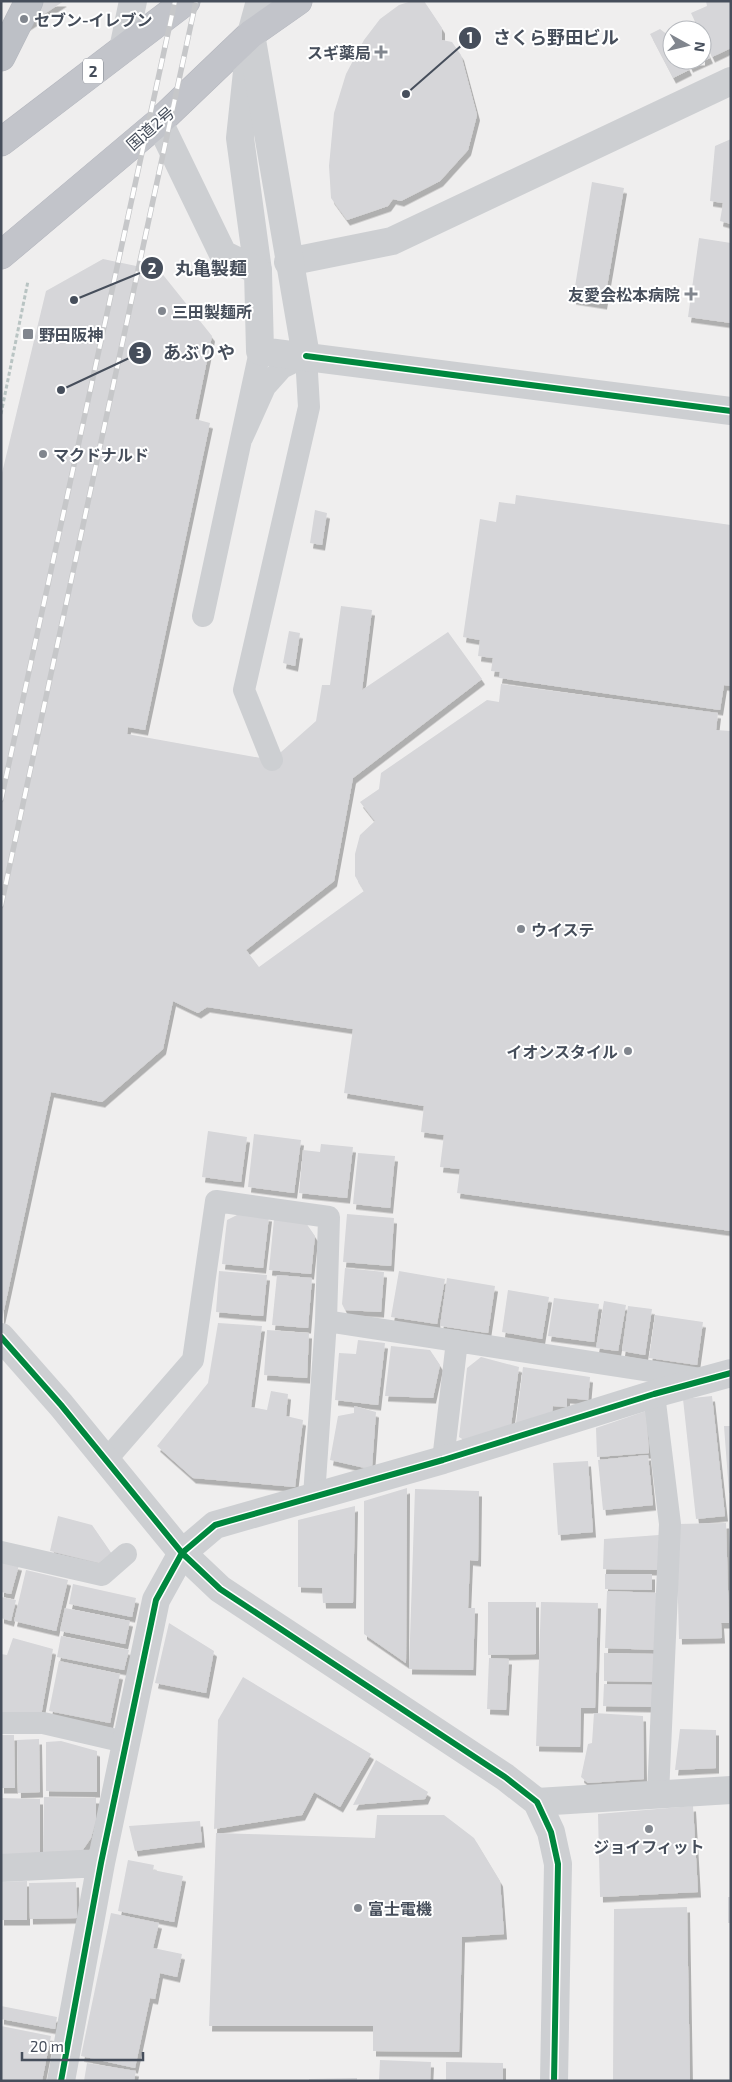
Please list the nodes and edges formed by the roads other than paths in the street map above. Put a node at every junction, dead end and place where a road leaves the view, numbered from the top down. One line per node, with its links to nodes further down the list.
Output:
1 (29, 1): 8 (highway)
2 (133, 1): 7 (street)
3 (186, 1): 7 (highway, 2)
4 (260, 1): 6 (street)
5 (298, 1): 6 (highway, 国道2号)
6 (252, 34): 10 (highway, 国道2号); 13 (street); 14 (street)
7 (123, 49): 11 (highway, 2)
8 (1, 57)
9 (731, 81): 13 (street)
10 (159, 122): 12 (highway, 国道2号); 14 (street)
11 (1, 142)
12 (1, 255)
13 (288, 262): 16 (street)
14 (258, 271): 15 (street)
15 (260, 351): 16 (street); 18 (lane)
16 (306, 356): 17 (street); 18 (lane); 20 (lane)
17 (731, 411)
18 (242, 438): 19 (lane)
19 (203, 616)
20 (272, 760)
21 (326, 1321): 23 (lane); 26 (lane); 28 (lane)
22 (1, 1337): 26 (street)
23 (457, 1341): 24 (lane); 27 (lane)
24 (718, 1376): 25 (street)
25 (654, 1394): 27 (street); 35 (lane)
26 (106, 1460): 30 (street)
27 (443, 1460): 28 (street)
28 (314, 1496): 30 (street)
29 (1, 1552): 31 (lane)
30 (182, 1553): 33 (street); 36 (street)
31 (126, 1554)
32 (1, 1722): 33 (lane)
33 (125, 1742): 37 (street)
34 (731, 1790): 35 (street)
35 (658, 1795): 36 (street)
36 (537, 1802): 40 (street)
37 (101, 1863): 38 (street); 39 (street)
38 (1, 1868)
39 (60, 2081)
40 (554, 2081)

